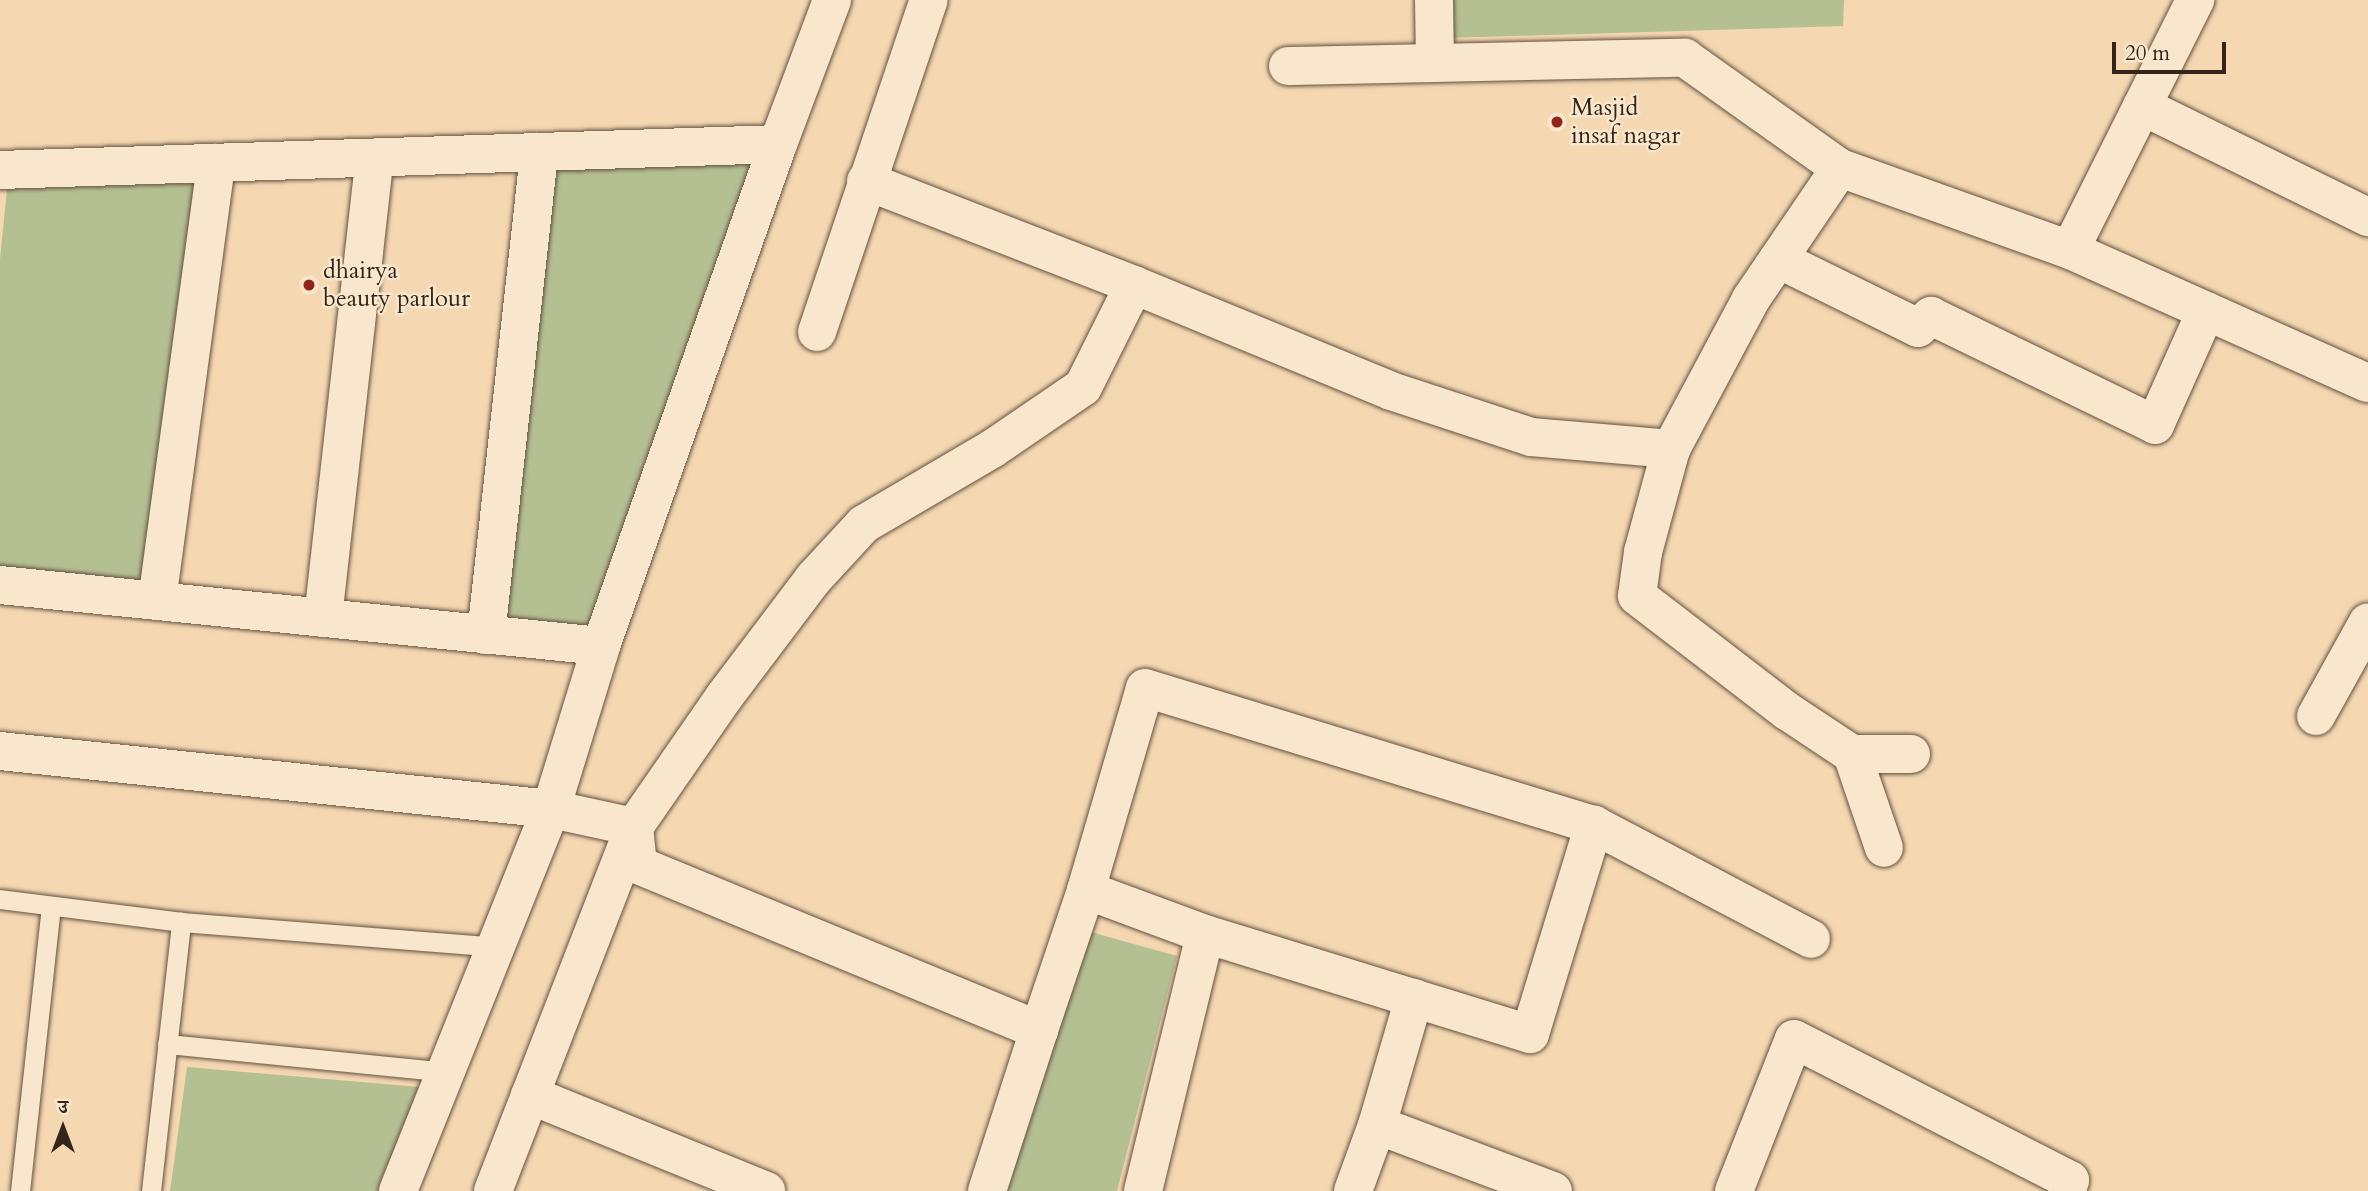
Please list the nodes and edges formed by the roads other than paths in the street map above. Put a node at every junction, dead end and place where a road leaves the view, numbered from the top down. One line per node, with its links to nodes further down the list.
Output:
1 (832, 0): 8 (street)
2 (929, 0): 14 (street)
3 (1433, 0): 5 (street)
4 (2194, 0): 7 (street)
5 (1434, 63): 6 (street); 12 (street)
6 (1288, 66)
7 (2142, 106): 15 (street); 16 (street)
8 (778, 144): 9 (street); 28 (street)
9 (539, 152): 10 (street); 27 (street)
10 (375, 158): 11 (street); 25 (street)
11 (216, 163): 13 (street); 24 (street)
12 (1840, 168): 16 (street); 17 (street)
13 (0, 170)
14 (866, 181): 18 (street); 20 (street)
15 (2368, 217)
16 (2070, 250): 19 (street)
17 (1778, 259): 19 (street); 22 (street)
18 (1134, 285): 22 (street); 35 (street)
19 (2206, 311): 21 (street)
20 (817, 332)
21 (2368, 383)
22 (1671, 449): 31 (street)
23 (0, 585): 24 (street)
24 (157, 601): 25 (street)
25 (323, 618): 27 (street)
26 (2368, 622): 29 (street)
27 (486, 635): 28 (street)
28 (601, 646): 33 (street)
29 (2316, 716)
30 (0, 751): 33 (street)
31 (1852, 754): 32 (street); 36 (street)
32 (1911, 754)
33 (551, 809): 35 (street); 43 (street)
34 (1594, 825): 37 (street); 42 (street); 44 (street)
35 (634, 827): 45 (street); 48 (street)
36 (1884, 848)
37 (1086, 890): 41 (street); 45 (street)
38 (0, 899): 39 (lane)
39 (51, 907): 40 (lane); 50 (lane)
40 (181, 922): 43 (lane); 46 (lane)
41 (1205, 934): 44 (street); 56 (street)
42 (1811, 939)
43 (496, 947): 47 (street)
44 (1414, 999): 49 (street)
45 (1039, 1030): 55 (street)
46 (167, 1044): 47 (lane); 51 (lane)
47 (446, 1072): 52 (street)
48 (530, 1095): 53 (street); 54 (street)
49 (1377, 1125): 57 (street); 58 (street)
50 (20, 1191)
51 (151, 1191)
52 (398, 1191)
53 (493, 1191)
54 (766, 1191)
55 (987, 1191)
56 (1143, 1191)
57 (1353, 1191)
58 (1553, 1191)
59 (1734, 1191): 60 (street)
60 (2067, 1191)

